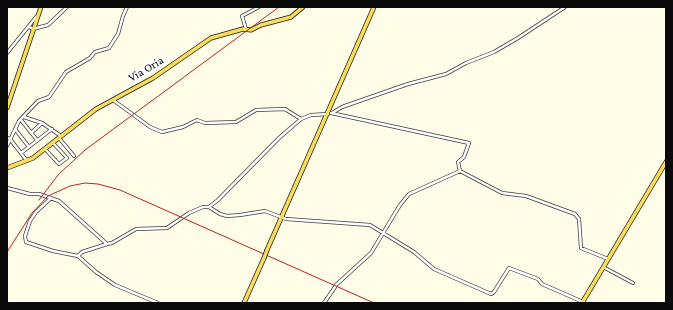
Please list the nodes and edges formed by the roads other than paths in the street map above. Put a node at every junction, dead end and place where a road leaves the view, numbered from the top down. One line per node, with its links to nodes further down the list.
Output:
1 (41, 7): 8 (main road)
2 (67, 7): 10 (street)
3 (127, 7): 16 (street)
4 (259, 7): 11 (street)
5 (303, 7): 11 (main road, Via Oria)
6 (374, 7): 15 (main road)
7 (565, 7): 15 (street)
8 (38, 15): 9 (street); 10 (main road)
9 (29, 27): 10 (street); 12 (street)
10 (34, 29): 14 (main road)
11 (246, 29): 13 (main road, Via Oria)
12 (7, 53)
13 (113, 99): 17 (street); 23 (main road, Via Oria)
14 (7, 108)
15 (329, 113): 17 (street); 35 (street); 39 (main road)
16 (24, 117): 18 (street); 19 (street)
17 (301, 119): 38 (street)
18 (21, 120): 20 (street); 22 (street)
19 (42, 123): 21 (street); 22 (street)
20 (15, 129): 24 (street); 28 (street)
21 (52, 129): 23 (street); 25 (street)
22 (31, 133): 25 (street)
23 (60, 137): 26 (main road, Via Oria); 31 (street)
24 (8, 138): 27 (street); 30 (street)
25 (37, 140): 28 (street)
26 (53, 143): 29 (main road, Via Oria); 29 (street)
27 (7, 146)
28 (29, 147): 30 (street)
29 (45, 149): 32 (main road, Via Oria)
30 (21, 153): 32 (street)
31 (74, 156)
32 (27, 162): 34 (main road, Via Oria)
33 (666, 162): 43 (main road)
34 (7, 168)
35 (460, 171): 40 (street); 43 (street)
36 (7, 188): 37 (street)
37 (51, 198): 41 (street); 42 (street)
38 (209, 207): 39 (street); 41 (street)
39 (282, 216): 40 (street); 48 (main road, bridge)
40 (383, 232): 46 (street); 49 (street)
41 (108, 244): 42 (street)
42 (78, 256): 47 (street)
43 (608, 259): 44 (main road)
44 (604, 267): 45 (street); 46 (main road)
45 (632, 283)
46 (582, 302)
47 (158, 303)
48 (244, 303)
49 (324, 303)

